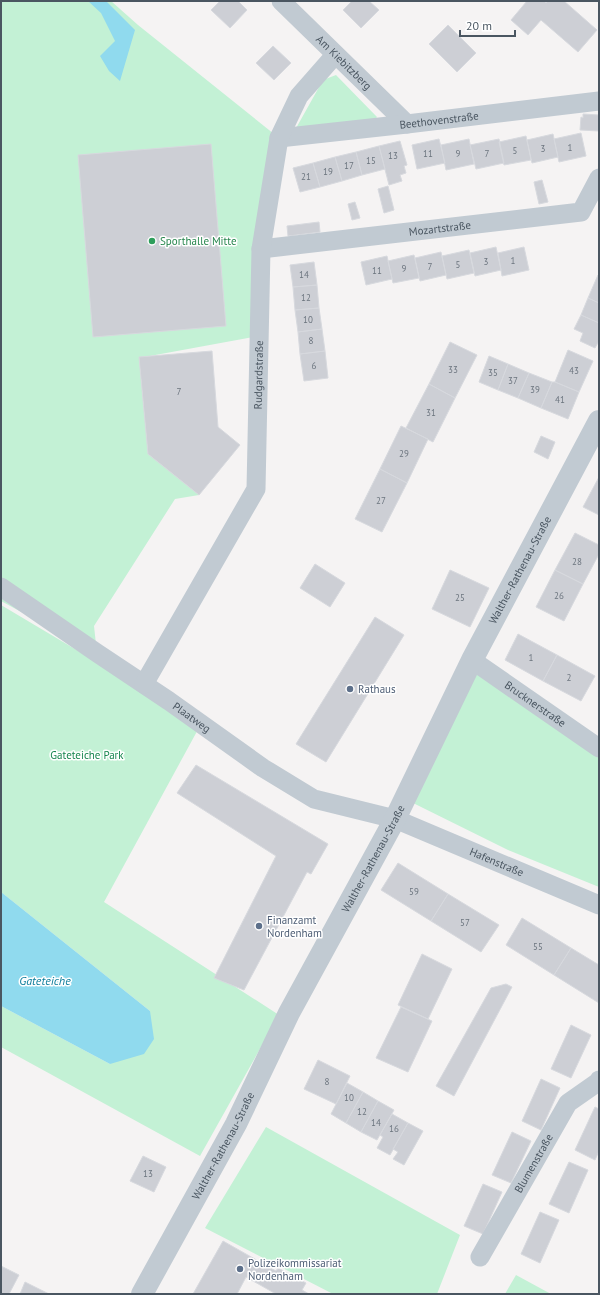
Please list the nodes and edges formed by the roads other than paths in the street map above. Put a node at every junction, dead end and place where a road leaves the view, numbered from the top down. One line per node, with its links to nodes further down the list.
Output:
1 (281, 1): 2 (street, Am Kiebitzberg)
2 (335, 55): 4 (street, Am Kiebitzberg); 5 (street, Rudgardstraße)
3 (599, 101): 4 (street, Beethovenstraße)
4 (407, 124): 5 (street, Beethovenstraße)
5 (279, 138): 7 (street, Rudgardstraße)
6 (599, 178): 7 (street, Mozartstraße)
7 (261, 249): 11 (street, Rudgardstraße)
8 (599, 421): 10 (street, Walther-Rathenau-Straße)
9 (1, 587): 11 (street, Plaatweg)
10 (472, 660): 12 (street, Brucknerstraße); 13 (street, Walther-Rathenau-Straße)
11 (144, 684): 13 (street, Plaatweg)
12 (599, 748)
13 (395, 819): 14 (street, Hafenstraße); 17 (street, Walther-Rathenau-Straße)
14 (599, 905)
15 (599, 1080): 16 (street, Blumenstraße)
16 (480, 1257)
17 (142, 1294)

